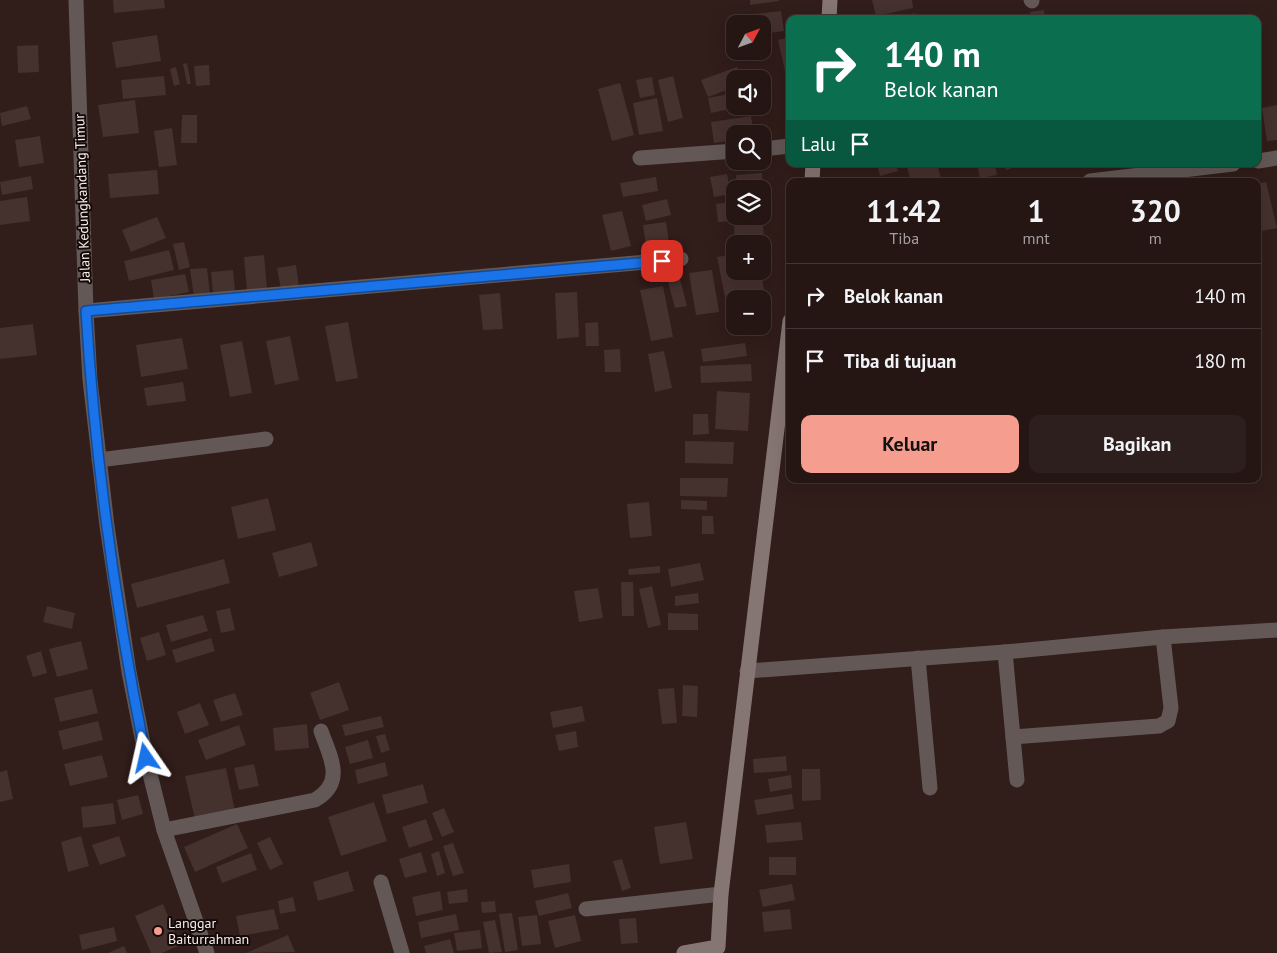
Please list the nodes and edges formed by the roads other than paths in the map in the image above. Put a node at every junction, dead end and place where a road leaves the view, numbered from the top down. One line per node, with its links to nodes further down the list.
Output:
1 (76, 0): 13 (street, Jalan Kedungkandang Timur)
2 (830, 0): 3 (street)
3 (829, 15)
4 (786, 146): 5 (street)
5 (771, 147)
6 (726, 152): 7 (street)
7 (640, 158)
8 (1277, 158): 9 (street)
9 (1261, 161)
10 (1208, 167): 11 (street)
11 (1115, 178)
12 (681, 260): 13 (street)
13 (86, 311): 16 (street, Jalan Kedungkandang Timur)
14 (786, 362): 21 (street)
15 (266, 439): 16 (street)
16 (99, 460): 26 (street, Jalan Kedungkandang Timur)
17 (1277, 630): 18 (street)
18 (1163, 637): 19 (street); 23 (street)
19 (1004, 652): 20 (street); 23 (street)
20 (918, 658): 21 (street); 25 (street)
21 (747, 671): 28 (street)
22 (320, 731): 26 (street)
23 (1013, 737): 24 (street)
24 (1018, 780)
25 (930, 788)
26 (164, 830): 31 (street, Jalan Kedungkandang Timur)
27 (381, 882): 32 (street)
28 (721, 894): 29 (street); 30 (street)
29 (586, 909)
30 (718, 950): 33 (street)
31 (207, 953)
32 (402, 953)
33 (684, 953)

